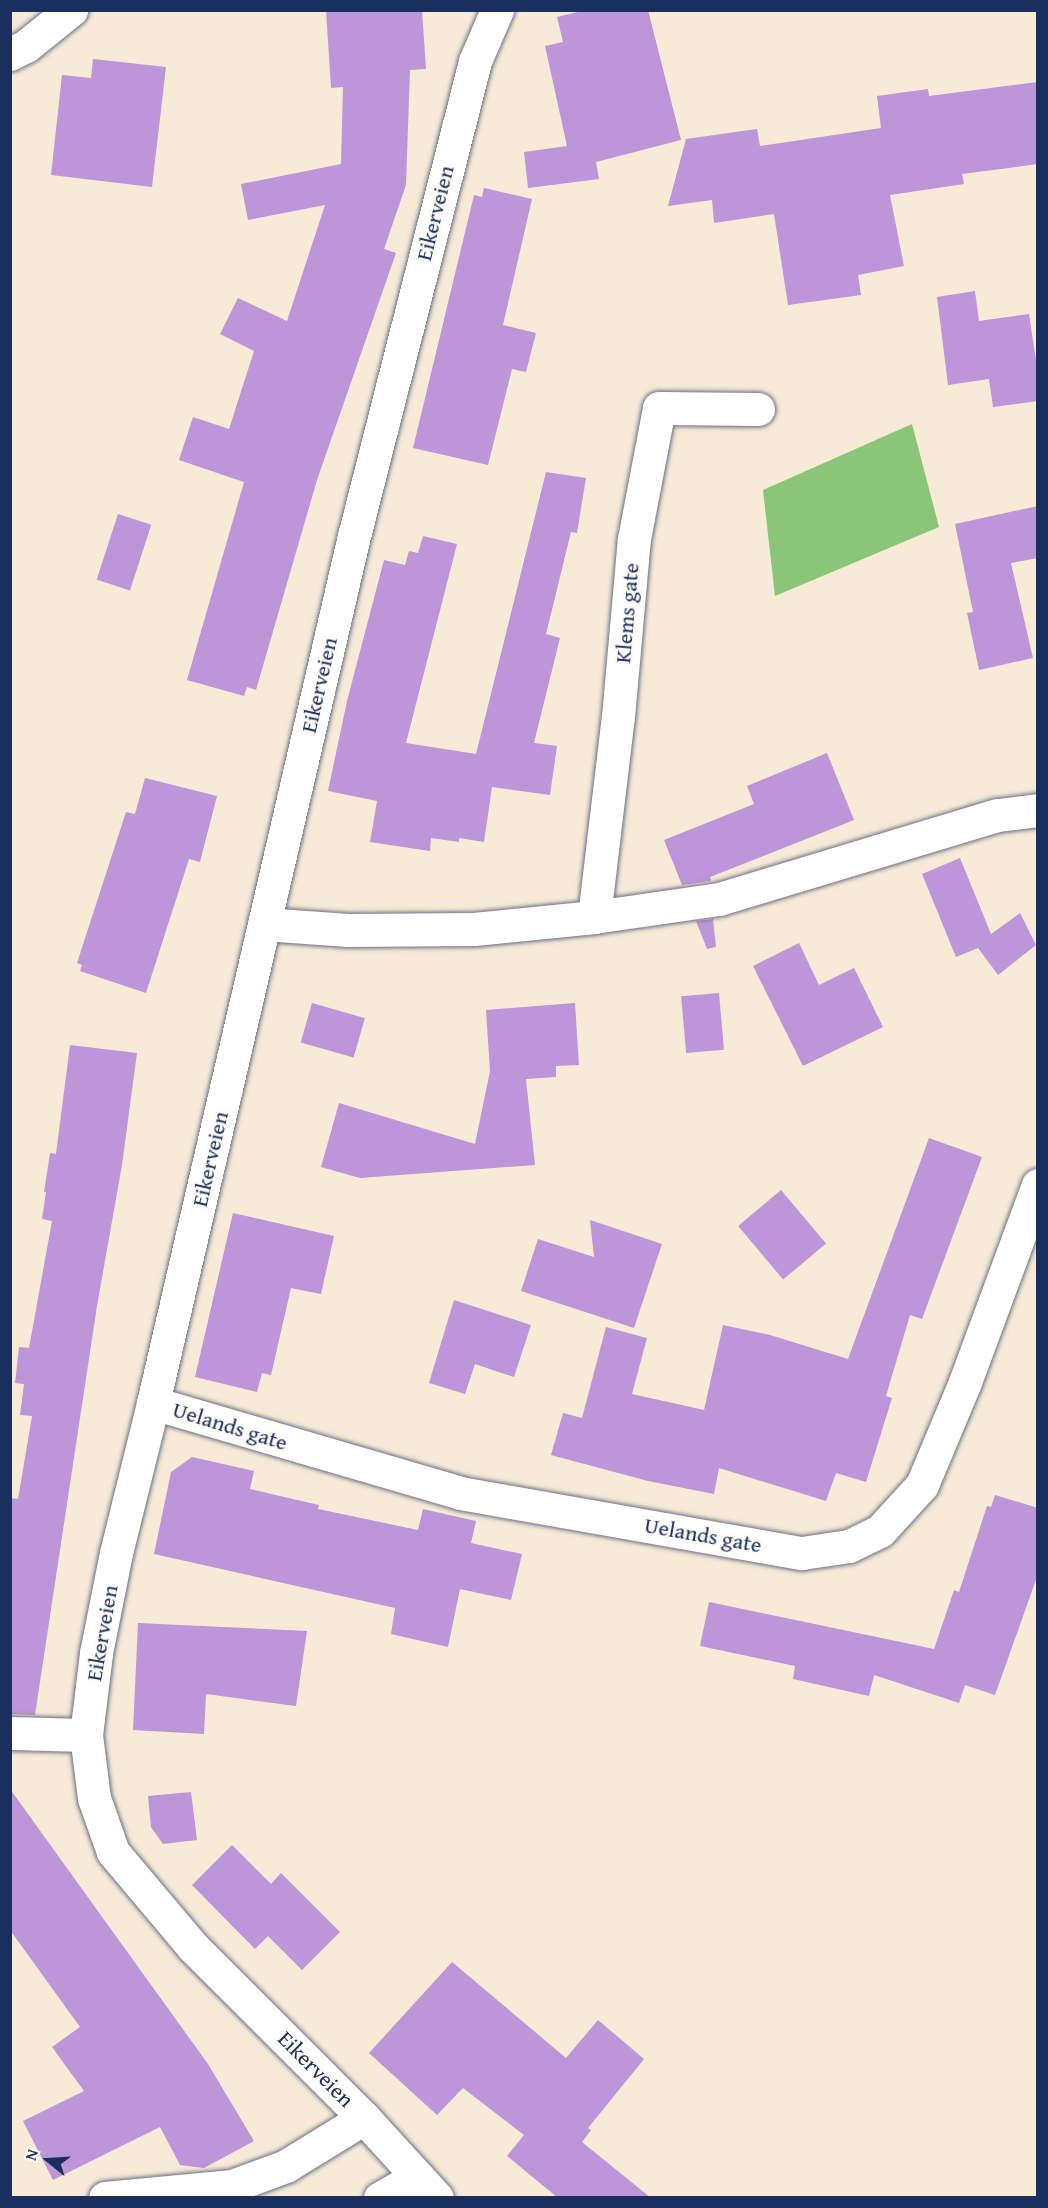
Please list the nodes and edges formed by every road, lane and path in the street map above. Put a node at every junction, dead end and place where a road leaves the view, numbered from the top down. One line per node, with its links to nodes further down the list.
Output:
1 (70, 10): 3 (street)
2 (497, 10): 7 (street, Eikerveien)
3 (10, 54)
4 (758, 409): 6 (street, Klems gate)
5 (1038, 810): 6 (street)
6 (594, 917): 7 (street)
7 (264, 924): 9 (street, Eikerveien)
8 (1038, 1185): 9 (street, Uelands gate)
9 (153, 1403): 11 (street, Eikerveien)
10 (10, 1733): 11 (street)
11 (86, 1735): 12 (street, Eikerveien)
12 (364, 2118): 13 (street, Eikerveien); 14 (street)
13 (427, 2187): 15 (street)
14 (105, 2198)
15 (380, 2198)

